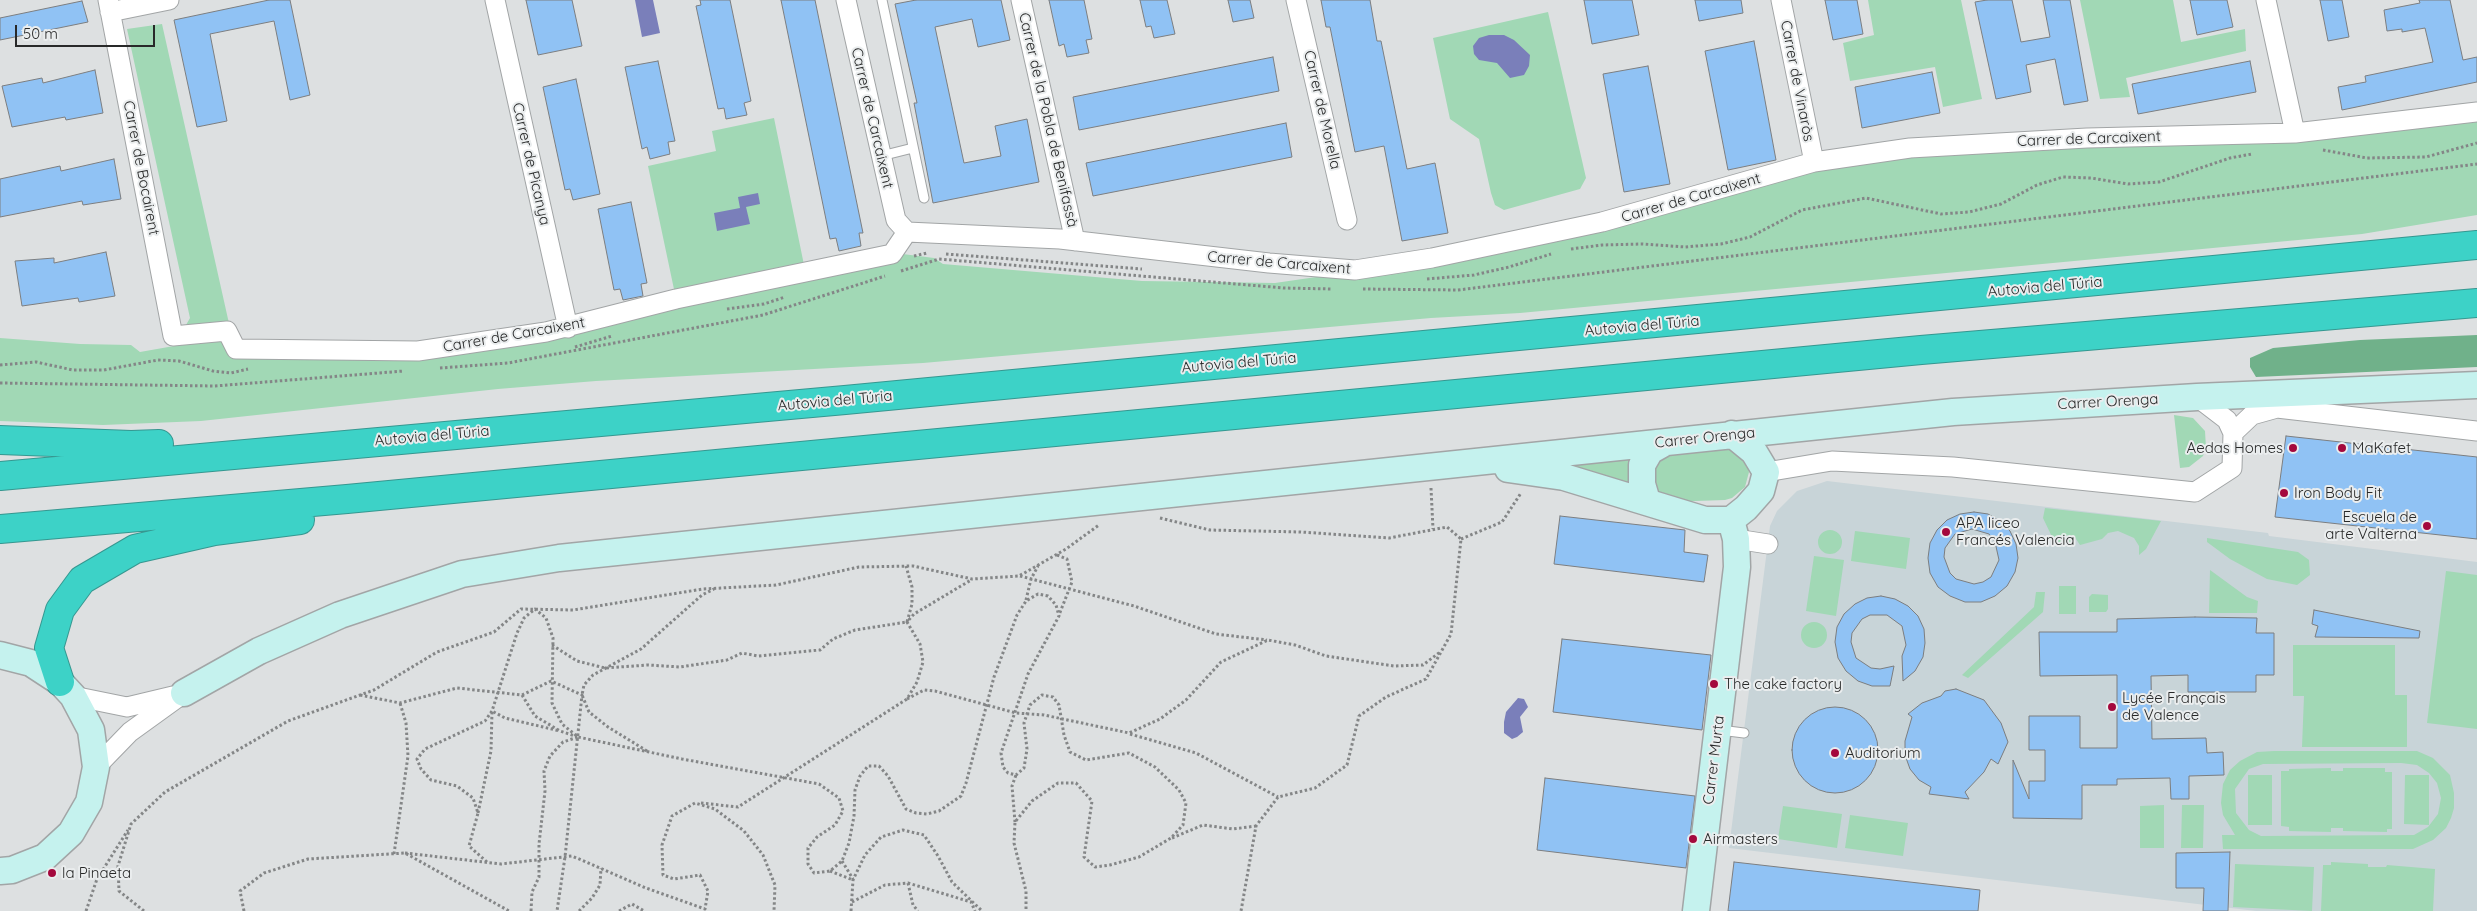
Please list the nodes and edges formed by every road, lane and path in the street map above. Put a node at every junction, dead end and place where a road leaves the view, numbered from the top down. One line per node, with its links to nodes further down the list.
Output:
1 (169, 0): 9 (street)
2 (495, 0): 24 (street, Carrer de Picanya)
3 (846, 0): 13 (street, Carrer de Carcaixent)
4 (882, 0): 12 (lane)
5 (1022, 0): 19 (street, Carrer de la Pobla de Benifassà)
6 (1296, 0): 17 (street, Carrer de Morella)
7 (1781, 0): 14 (street, Carrer de Vinaròs)
8 (2266, 0): 11 (street)
9 (109, 6): 25 (street, Carrer de Bocairent)
10 (2477, 112): 11 (street, Carrer de Carcaixent)
11 (2295, 133): 14 (street, Carrer de Carcaixent)
12 (913, 148): 13 (lane); 16 (lane)
13 (881, 156): 18 (street, Carrer de Carcaixent)
14 (1814, 162): 19 (street, Carrer de Carcaixent)
15 (2477, 164): 22 (path)
16 (924, 198)
17 (1347, 220)
18 (907, 232): 19 (street, Carrer de Carcaixent); 24 (street, Carrer de Carcaixent)
19 (1075, 241)
20 (2477, 245): 36 (highway, Autovia del Túria)
21 (1342, 289): 26 (path)
22 (1362, 289)
23 (2477, 303): 42 (highway)
24 (568, 328): 25 (street, Carrer de Carcaixent)
25 (173, 336)
26 (439, 368)
27 (410, 371): 28 (path)
28 (0, 383)
29 (2477, 384): 30 (street, Carrer Orenga)
30 (2197, 397): 32 (street); 33 (street, Carrer Orenga)
31 (2477, 431): 32 (street)
32 (2233, 433): 40 (street)
33 (1732, 434): 35 (street, Carrer Orenga); 40 (street)
34 (0, 440): 36 (highway)
35 (1666, 442): 37 (street, Carrer Orenga); 43 (street)
36 (272, 450): 41 (highway, Autovia del Túria)
37 (1475, 464): 38 (street); 39 (street)
38 (1431, 468): 47 (path); 70 (street)
39 (1528, 472): 43 (street); 49 (path)
40 (1766, 472): 48 (street)
41 (0, 476)
42 (347, 499): 46 (highway); 69 (highway)
43 (1647, 501): 48 (street)
44 (1152, 516): 47 (path)
45 (1100, 524): 51 (path)
46 (0, 529)
47 (1433, 529): 49 (path)
48 (1733, 530): 50 (street); 82 (street, Carrer Murta)
49 (1461, 539): 65 (path)
50 (1768, 544)
51 (1057, 555): 52 (path); 58 (path)
52 (1039, 565): 54 (path); 56 (path)
53 (906, 566): 55 (path); 57 (path); 62 (path)
54 (1019, 576): 55 (path); 56 (path)
55 (972, 579): 62 (path)
56 (1031, 579): 58 (path); 59 (path)
57 (716, 588): 60 (path); 67 (path)
58 (1069, 590): 61 (path); 63 (path)
59 (1026, 601): 61 (path); 77 (path)
60 (535, 609): 64 (path); 71 (path); 72 (path)
61 (1059, 616): 79 (path)
62 (906, 622): 67 (path); 75 (path)
63 (1268, 640): 65 (path); 84 (path)
64 (552, 645): 67 (path); 68 (path)
65 (1441, 651): 91 (path)
66 (0, 655): 69 (street)
67 (606, 668): 74 (path)
68 (550, 682): 73 (path); 74 (path); 86 (path)
69 (66, 689): 70 (street); 88 (street)
70 (184, 693): 88 (street)
71 (496, 694): 73 (path); 76 (path); 78 (path)
72 (360, 695): 76 (path); 95 (path)
73 (522, 695): 83 (path)
74 (582, 695): 86 (path); 87 (path)
75 (907, 699): 77 (path); 90 (path)
76 (400, 703): 99 (path)
77 (986, 704): 79 (path); 102 (path)
78 (492, 711): 83 (path); 93 (path); 93 (path)
79 (1016, 713): 80 (path); 89 (path)
80 (1027, 714): 81 (path); 81 (path); 89 (path)
81 (1061, 719): 84 (path); 97 (path)
82 (1718, 730): 85 (lane); 128 (street, Carrer Murta)
83 (560, 731): 86 (path)
84 (1129, 733): 91 (path)
85 (1744, 733)
86 (578, 737): 87 (path); 100 (path); 101 (path)
87 (649, 752): 90 (path)
88 (96, 767): 105 (street)
89 (1016, 775): 94 (path)
90 (785, 778): 92 (path); 106 (path)
91 (1278, 797): 96 (path)
92 (695, 802): 111 (path); 121 (path)
93 (478, 812): 103 (path)
94 (1015, 822): 97 (path); 126 (path)
95 (131, 824): 112 (path); 113 (path)
96 (1256, 826): 97 (path); 127 (path)
97 (1171, 838)
98 (405, 853): 99 (path); 103 (path); 115 (path)
99 (394, 854): 114 (path)
100 (565, 857): 101 (path); 104 (path); 117 (path)
101 (540, 860): 103 (path); 116 (path)
102 (842, 861): 106 (path); 107 (path)
103 (487, 862)
104 (600, 868): 111 (path); 118 (path)
105 (0, 871)
106 (830, 871): 107 (path)
107 (853, 880): 109 (path); 110 (path)
108 (908, 883): 109 (path); 110 (path); 123 (path)
109 (851, 902): 122 (path)
110 (971, 902): 124 (path); 125 (path)
111 (705, 910)
112 (86, 911)
113 (144, 911)
114 (244, 911)
115 (509, 911)
116 (531, 911)
117 (557, 911)
118 (579, 911)
119 (620, 911): 120 (path)
120 (644, 911)
121 (774, 911)
122 (851, 911)
123 (918, 911)
124 (975, 911)
125 (982, 911)
126 (1026, 911)
127 (1241, 911)
128 (1696, 911)

